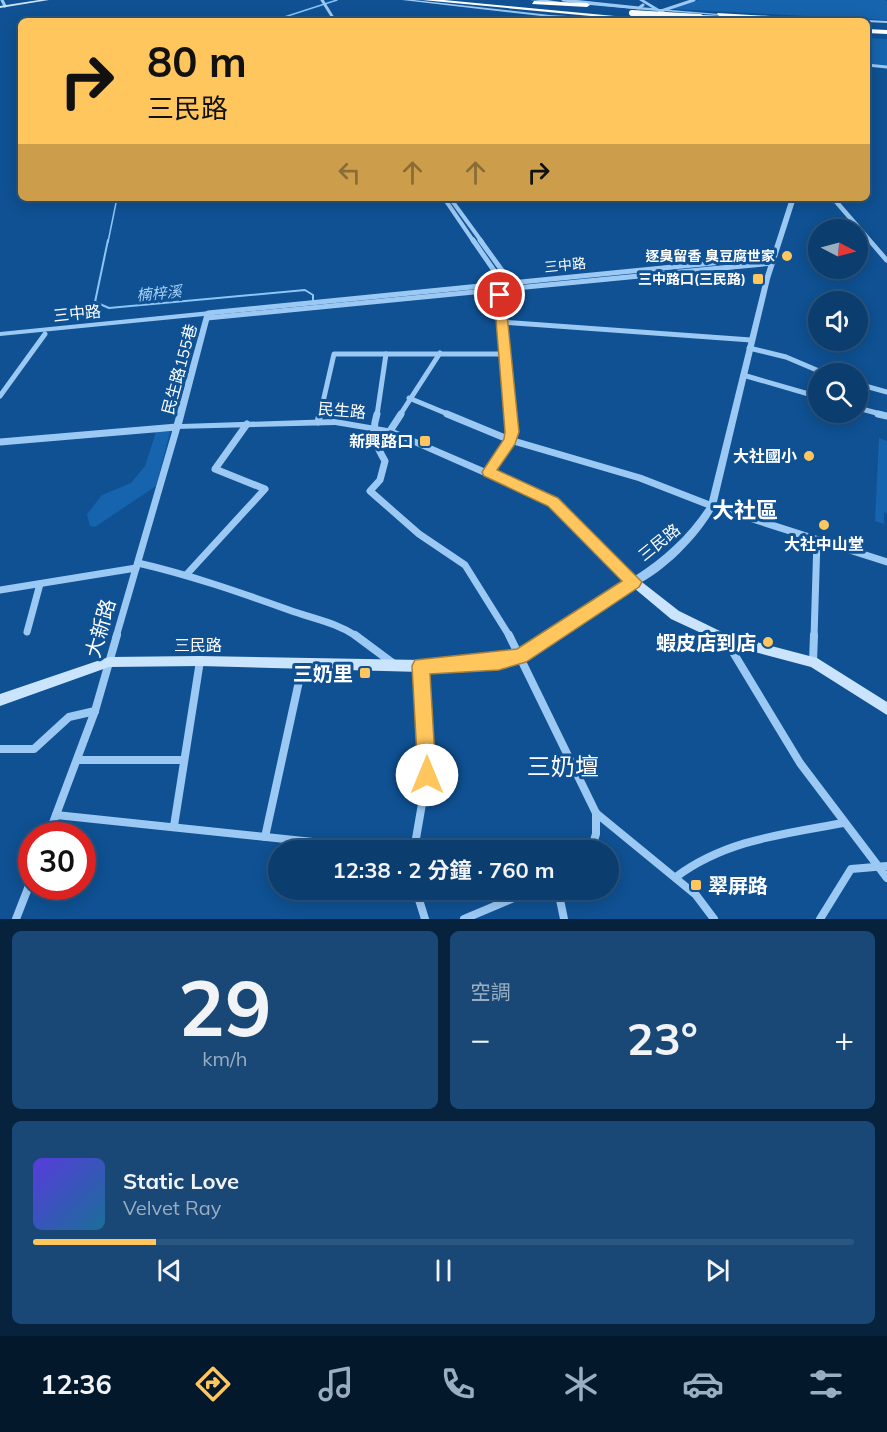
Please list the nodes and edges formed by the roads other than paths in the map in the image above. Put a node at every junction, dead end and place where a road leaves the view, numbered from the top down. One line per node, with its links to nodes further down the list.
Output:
1 (19, 0): 15 (main road)
2 (33, 0): 15 (main road)
3 (47, 0): 15 (main road)
4 (324, 0): 21 (street)
5 (404, 0): 22 (street)
6 (427, 0): 22 (highway); 23 (highway)
7 (452, 0): 23 (highway)
8 (478, 0): 23 (highway)
9 (500, 0): 17 (highway)
10 (532, 0): 17 (street)
11 (563, 0): 16 (street)
12 (634, 0): 16 (street)
13 (694, 0): 14 (street)
14 (685, 1): 19 (street)
15 (2, 3)
16 (642, 3): 18 (street); 19 (street)
17 (587, 5): 18 (street)
18 (652, 10): 19 (street); 24 (street)
19 (661, 11): 20 (street); 25 (street)
20 (719, 14): 27 (highway); 28 (street)
21 (335, 18)
22 (593, 18): 23 (street)
23 (632, 18): 26 (highway, bridge)
24 (664, 18)
25 (674, 18)
26 (700, 18)
27 (778, 18)
28 (797, 18)
29 (870, 28): 31 (highway)
30 (870, 28): 31 (highway)
31 (887, 29)
32 (870, 65): 33 (street)
33 (887, 67)
34 (446, 201): 42 (street)
35 (452, 201): 41 (street)
36 (792, 201): 39 (street, 三民路)
37 (836, 201): 38 (street)
38 (884, 254): 40 (street)
39 (773, 260): 41 (street, 三中路); 42 (street); 48 (street, 三民路)
40 (887, 261)
41 (511, 283): 42 (street, 三中路)
42 (504, 286): 43 (street); 44 (street)
43 (208, 316): 45 (street, 三中路); 46 (street); 63 (street, 民生路155巷)
44 (502, 321): 48 (street); 51 (street)
45 (0, 334)
46 (45, 334): 47 (street); 57 (street)
47 (0, 338)
48 (750, 344): 52 (street); 53 (street, 三民路)
49 (440, 353): 50 (street); 51 (street); 58 (street)
50 (386, 354): 61 (street); 64 (street)
51 (504, 354): 66 (street)
52 (808, 366)
53 (743, 375): 56 (street); 69 (street, 三民路)
54 (868, 387): 55 (street)
55 (887, 392)
56 (808, 394)
57 (0, 396)
58 (409, 398): 65 (street); 66 (street)
59 (868, 411): 60 (street)
60 (887, 416)
61 (318, 422): 62 (street, 民生路); 64 (street, 民生路)
62 (247, 424): 63 (street, 民生路); 73 (street)
63 (177, 427): 67 (street, 民生路); 72 (street, 大新路)
64 (373, 427): 65 (street, 民生路); 79 (street)
65 (390, 431): 68 (street, 民生路)
66 (510, 440): 68 (street); 69 (street)
67 (0, 442)
68 (489, 472): 74 (street, 民生路)
69 (712, 506): 70 (street); 74 (street, 三民路)
70 (817, 540): 71 (street); 82 (street)
71 (887, 562)
72 (137, 566): 73 (street); 75 (street); 81 (street, 大新路)
73 (187, 574): 84 (street)
74 (634, 582): 78 (main road); 79 (main road, 三民路)
75 (40, 584): 76 (street); 77 (street)
76 (0, 590)
77 (27, 633)
78 (725, 639): 82 (main road); 95 (street)
79 (520, 656): 85 (main road, 三民路); 92 (street)
80 (200, 661): 81 (main road, 三民路); 83 (main road, 三民路); 91 (street)
81 (109, 662): 86 (main road, 三民路); 88 (street, 大新路)
82 (813, 662): 87 (main road)
83 (303, 663): 84 (main road, 三民路); 97 (street)
84 (396, 666): 85 (main road, 三民路)
85 (421, 666): 99 (street)
86 (0, 700)
87 (887, 709)
88 (95, 711): 89 (street); 90 (street, 大新路)
89 (0, 749)
90 (78, 760): 91 (street); 93 (street, 大新路)
91 (182, 760): 96 (street)
92 (596, 813): 100 (street); 102 (street)
93 (56, 815): 94 (street, 大新路); 96 (street)
94 (53, 822)
95 (843, 824): 101 (street); 102 (street)
96 (174, 826): 97 (street)
97 (265, 837): 98 (street)
98 (299, 840)
99 (416, 840)
100 (594, 840)
101 (883, 867): 103 (street); 113 (street)
102 (676, 877): 112 (street)
103 (887, 878)
104 (23, 900): 108 (street)
105 (419, 900): 109 (street)
106 (509, 900): 110 (street)
107 (560, 900): 111 (street)
108 (16, 919)
109 (424, 919)
110 (464, 919)
111 (564, 919)
112 (714, 919)
113 (820, 919)

